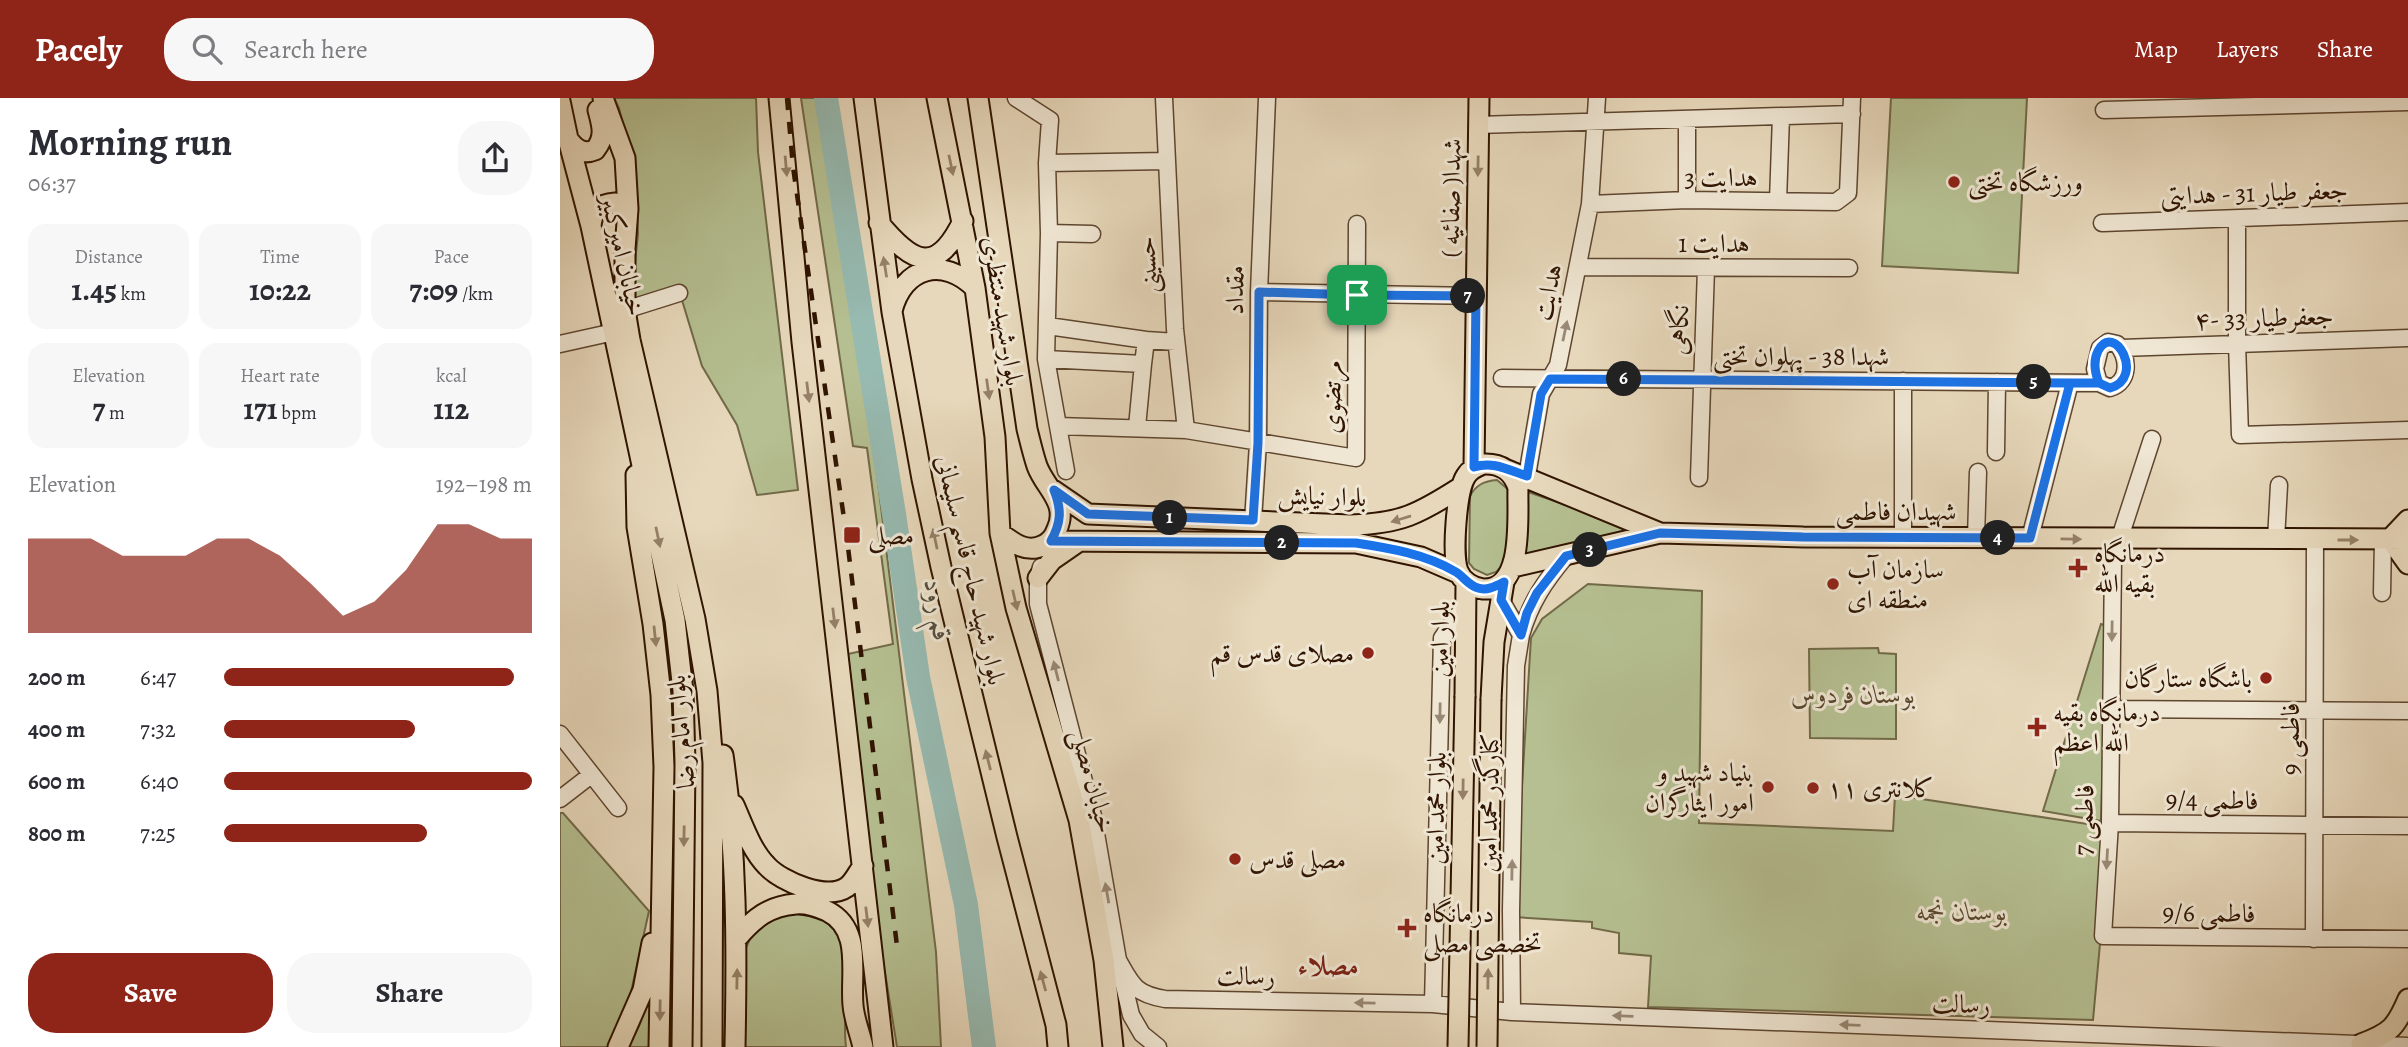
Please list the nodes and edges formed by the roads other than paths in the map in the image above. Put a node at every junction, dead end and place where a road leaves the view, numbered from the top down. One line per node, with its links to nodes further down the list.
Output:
1 (595, 98): 21 (main road)
2 (603, 98): 27 (main road, خیابان امیرکبیر)
3 (779, 98): 115 (main road, one-way to 115)
4 (864, 98): 31 (main road, بلوار شهید حاج قاسم سلیمانی)
5 (937, 98): 30 (main road, بلوار شهید منتظری, one-way to 30)
6 (978, 98): 79 (main road, بلوار شهید منتظری)
7 (1016, 98): 23 (street)
8 (1164, 98): 22 (street, حسینی)
9 (1267, 98): 41 (street, مقداد)
10 (1479, 98): 20 (main road, شهدا( صفائیه ))
11 (1597, 98): 19 (street, هدایت)
12 (2408, 102): 13 (street)
13 (2132, 104): 15 (street)
14 (1852, 106): 17 (street); 25 (street, هدایت 3)
15 (2104, 110)
16 (561, 111): 21 (main road, خیابان امیرکبیر)
17 (1781, 116): 18 (street); 25 (street)
18 (1687, 119): 19 (street); 24 (street)
19 (1595, 122): 20 (street); 26 (street, هدایت)
20 (1478, 125): 44 (main road, شهدا( صفائیه ), one-way to 44)
21 (568, 139): 34 (main road, خیابان امیرکبیر)
22 (1167, 161): 23 (street); 51 (street, حسینی)
23 (1047, 163): 35 (street)
24 (1687, 200): 25 (street, هدایت 3); 26 (street, هدایت 3)
25 (1778, 201)
26 (1590, 204): 37 (street, هدایت)
27 (628, 209): 34 (main road); 45 (main road, خیابان امیرکبیر)
28 (2408, 212): 29 (street, جعفر طیار 31 - هدایتی)
29 (2237, 219): 32 (street, جعفر طیار 31 - هدایتی); 52 (street)
30 (963, 221): 31 (main road); 40 (main road, بلوار شهید منتظری)
31 (879, 223): 46 (main road, بلوار شهید حاج قاسم سلیمانی, one-way to 31)
32 (2102, 223)
33 (1357, 224): 43 (street, مرتضوی)
34 (591, 226): 48 (main road, خیابان امیرکبیر)
35 (1049, 233): 36 (street); 47 (street)
36 (1092, 234)
37 (1578, 267): 38 (street, هدایت 1); 58 (street, هدایت, one-way to 37)
38 (1706, 268): 39 (street, هدایت 1); 59 (street, نگاهی)
39 (1849, 268)
40 (975, 288): 46 (main road); 82 (main road, بلوار شهید منتظری, one-way to 82)
41 (1259, 292): 43 (street); 70 (street, مقداد)
42 (679, 293): 45 (street)
43 (1357, 295): 44 (street); 70 (street, مرتضوی)
44 (1476, 296): 72 (main road, شهدا( صفائیه ))
45 (625, 310): 64 (main road, خیابان امیرکبیر)
46 (892, 312): 134 (main road, بلوار شهید حاج قاسم سلیمانی, one-way to 46)
47 (1048, 326): 50 (street); 55 (street)
48 (614, 332): 53 (street); 64 (main road, خیابان امیرکبیر)
49 (2408, 338): 52 (street, ۴- جعفرطیار 33)
50 (1146, 340): 51 (street); 56 (street)
51 (1176, 342): 67 (street, حسینی)
52 (2237, 343): 54 (street, ۴- جعفرطیار 33); 68 (street)
53 (560, 344)
54 (2121, 348): 63 (street); 63 (street)
55 (1046, 359): 56 (street); 65 (street)
56 (1143, 364): 66 (street)
57 (1502, 378): 58 (street, شهدا 38 - پهلوان تختی)
58 (1550, 379): 59 (street, شهدا 38 - پهلوان تختی); 76 (street, هدایت)
59 (1701, 380): 60 (street, شهدا 38 - پهلوان تختی); 75 (street, نگاهی)
60 (1903, 381): 61 (street, شهدا 38 - پهلوان تختی); 84 (street)
61 (1997, 382): 62 (street, شهدا 38 - پهلوان تختی); 71 (street)
62 (2070, 383): 63 (street, شهدا 38 - پهلوان تختی); 86 (street)
63 (2099, 383)
64 (640, 420): 101 (main road, بلوار امام رضا); 116 (main road, one-way to 116); 129 (main road, بلوار امام رضا, one-way to 129)
65 (1058, 426): 66 (street); 73 (street)
66 (1137, 427): 67 (street)
67 (1186, 430): 70 (street)
68 (2408, 430)
69 (2152, 439): 89 (street, فاطمی 7)
70 (1258, 443): 80 (street, مقداد)
71 (1996, 452)
72 (1474, 467): 76 (main road); 78 (main road)
73 (1066, 471)
74 (1978, 472): 85 (street)
75 (1699, 478)
76 (1522, 482): 83 (main road); 97 (main road, بلوار امین)
77 (2279, 485): 90 (street)
78 (1461, 487): 80 (main road, بلوار نیایش, one-way to 80); 96 (main road, بلوار امین)
79 (1054, 490): 80 (main road, بلوار نیایش); 92 (main road)
80 (1253, 520)
81 (2408, 520): 87 (main road)
82 (1000, 533): 92 (main road, بلوار نیایش); 135 (main road, خیابان مصلی, one-way to 135)
83 (1660, 533): 84 (main road, شهیدان فاطمی); 93 (main road, شهیدان فاطمی)
84 (1903, 538): 85 (main road, شهیدان فاطمی)
85 (1976, 538): 86 (main road, شهیدان فاطمی)
86 (2030, 538): 89 (main road, شهیدان فاطمی, one-way to 89)
87 (2393, 539): 91 (main road, شهیدان فاطمی, one-way to 87); 94 (main road); 98 (street)
88 (1082, 540): 92 (main road, بلوار نیایش); 95 (main road); 96 (main road, بلوار نیایش)
89 (2120, 540): 90 (main road, شهیدان فاطمی); 104 (street, فاطمی 7, one-way to 104)
90 (2276, 540): 91 (main road, شهیدان فاطمی)
91 (2315, 540): 105 (street, فاطمی 9)
92 (1048, 543): 95 (street, خیابان مصلی)
93 (1566, 556): 97 (main road, شهیدان فاطمی); 100 (street, کنارگذر محمد امین)
94 (2408, 564)
95 (1038, 578): 121 (street, خیابان مصلی, one-way to 95)
96 (1462, 578): 97 (main road, شهیدان فاطمی); 99 (main road, بلوار امین)
97 (1506, 583): 100 (street); 103 (main road, بلوار امین)
98 (2382, 593)
99 (1466, 604): 102 (main road, بلوار امین); 123 (street, کنارگذر محمد امین, one-way to 123)
100 (1521, 635): 124 (street, کنارگذر محمد امین, one-way to 100)
101 (706, 691): 109 (main road); 130 (main road, بلوار امام رضا)
102 (1465, 696): 137 (main road, بلوار محمد امین, one-way to 137, bridge)
103 (1492, 699): 138 (main road, بلوار محمد امین, one-way to 103, bridge)
104 (2111, 709): 105 (street); 112 (street, فاطمی 7)
105 (2315, 710): 106 (street); 113 (street, فاطمی 9)
106 (2408, 711)
107 (560, 734): 108 (street)
108 (591, 775): 110 (street); 111 (street)
109 (729, 794): 115 (main road); 118 (main road)
110 (560, 799)
111 (618, 808)
112 (2109, 823): 113 (street, فاطمی 9/4); 117 (street, فاطمی 7, one-way to 117)
113 (2315, 825): 114 (street, فاطمی 9/4); 119 (street, فاطمی 9)
114 (2408, 826)
115 (863, 866): 133 (main road, one-way to 133)
116 (661, 890): 127 (main road); 128 (main road, one-way to 128)
117 (2103, 936): 119 (street, فاطمی 9/6)
118 (737, 938): 131 (main road, one-way to 118); 132 (main road)
119 (2315, 939): 120 (street, فاطمی 9/6)
120 (2408, 939)
121 (1118, 960): 123 (street, رسالت, one-way to 121); 136 (street, خیابان مصلی)
122 (2408, 999): 125 (main road)
123 (1433, 1004): 124 (street, رسالت)
124 (1512, 1012): 125 (street, رسالت, one-way to 124)
125 (2364, 1045): 126 (street, رسالت)
126 (2408, 1046)
127 (618, 1047)
128 (659, 1047)
129 (682, 1047)
130 (712, 1047)
131 (735, 1047)
132 (863, 1047)
133 (883, 1047)
134 (1058, 1047)
135 (1113, 1047)
136 (1157, 1047)
137 (1458, 1047)
138 (1487, 1047)

